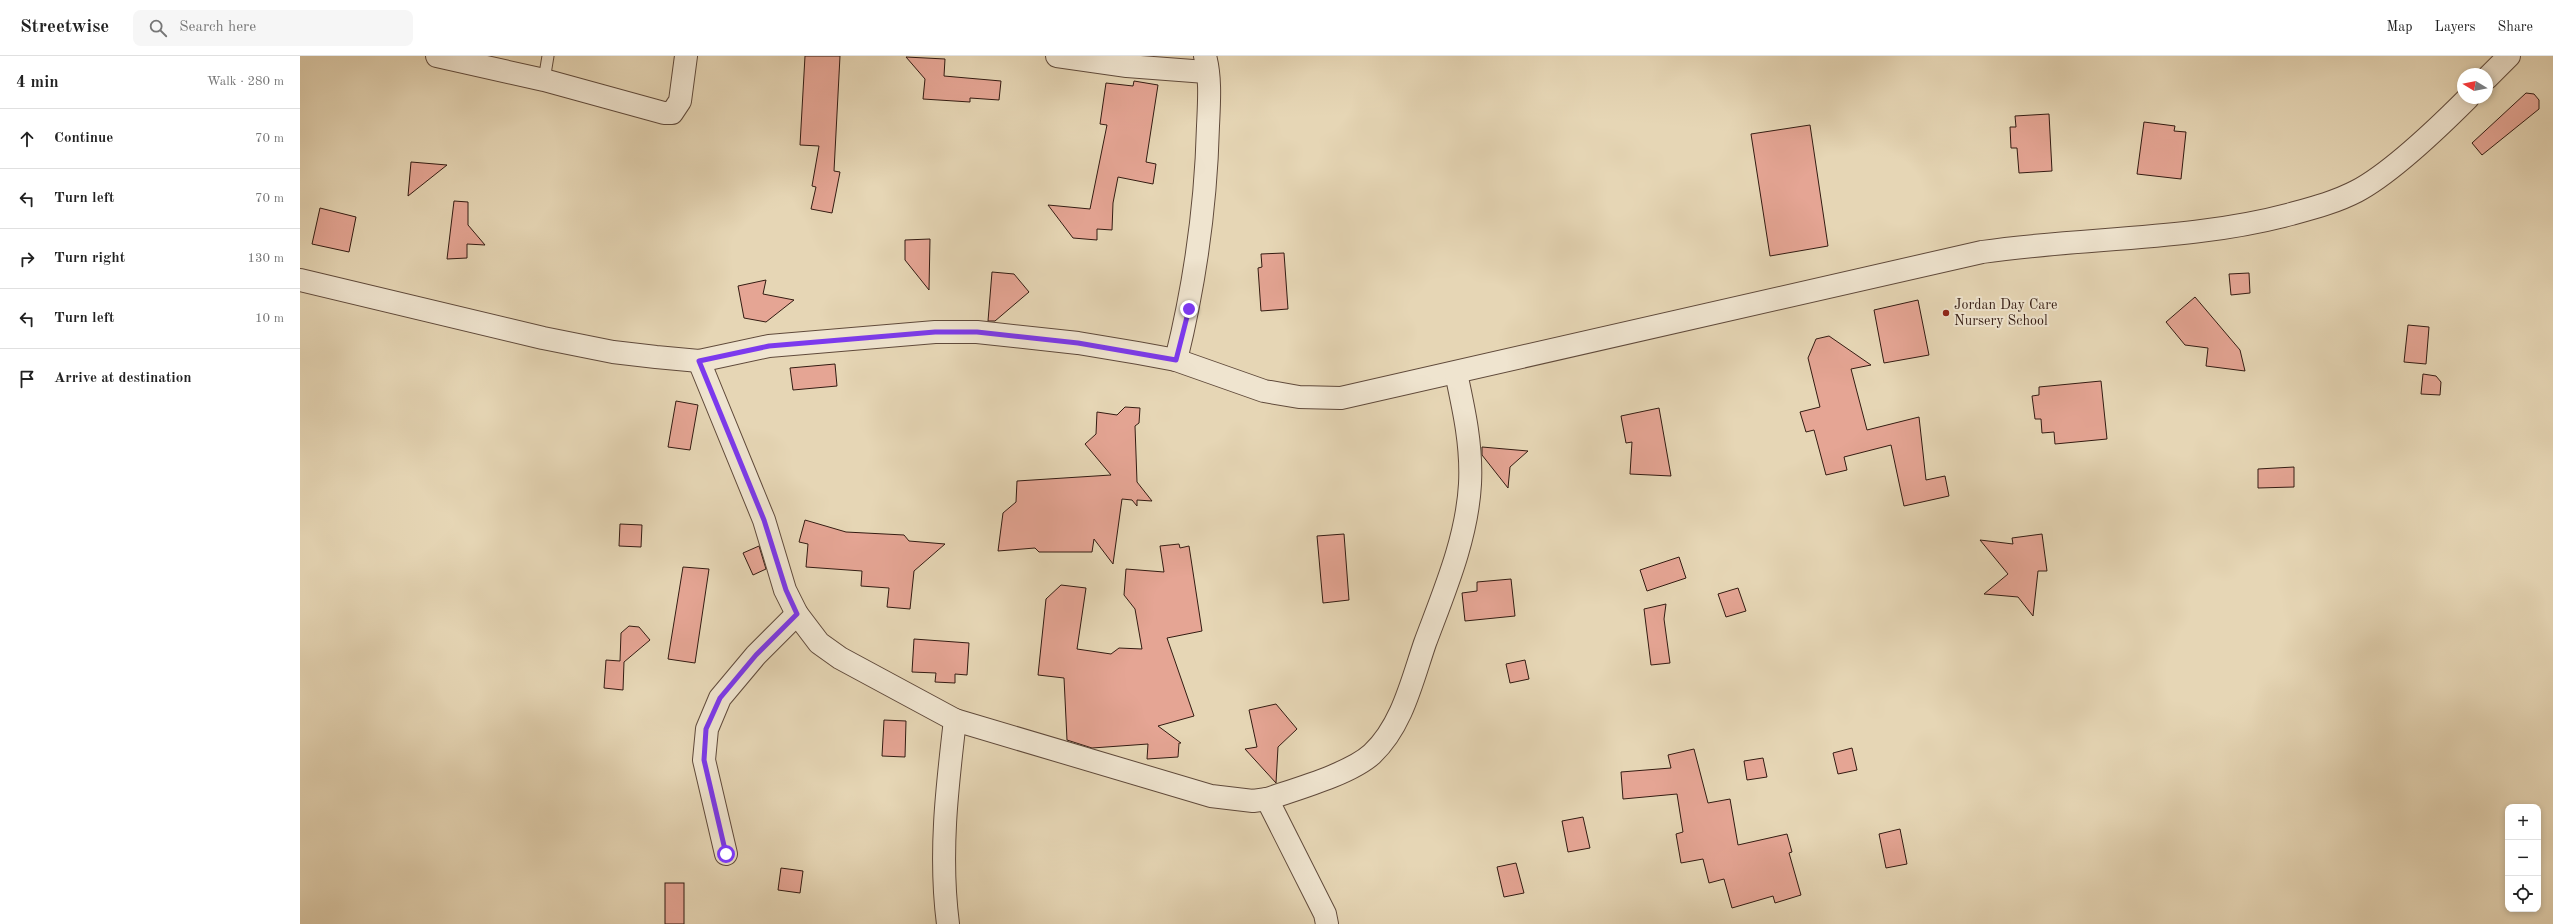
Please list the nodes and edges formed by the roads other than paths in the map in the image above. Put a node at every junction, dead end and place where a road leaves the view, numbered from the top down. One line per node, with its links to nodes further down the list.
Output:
1 (437, 56): 8 (street)
2 (548, 56): 8 (lane)
3 (686, 56): 8 (street)
4 (1057, 56): 6 (street)
5 (2509, 56): 7 (street)
6 (1206, 64): 11 (street)
7 (2493, 72)
8 (544, 80)
9 (2462, 104): 13 (street)
10 (300, 280): 12 (street)
11 (1176, 360): 12 (street); 13 (street)
12 (699, 361): 14 (street)
13 (1456, 373): 16 (street)
14 (797, 614): 15 (street); 17 (street)
15 (955, 720): 16 (street); 18 (street)
16 (1267, 799): 19 (street)
17 (726, 854)
18 (948, 924)
19 (1327, 924)

